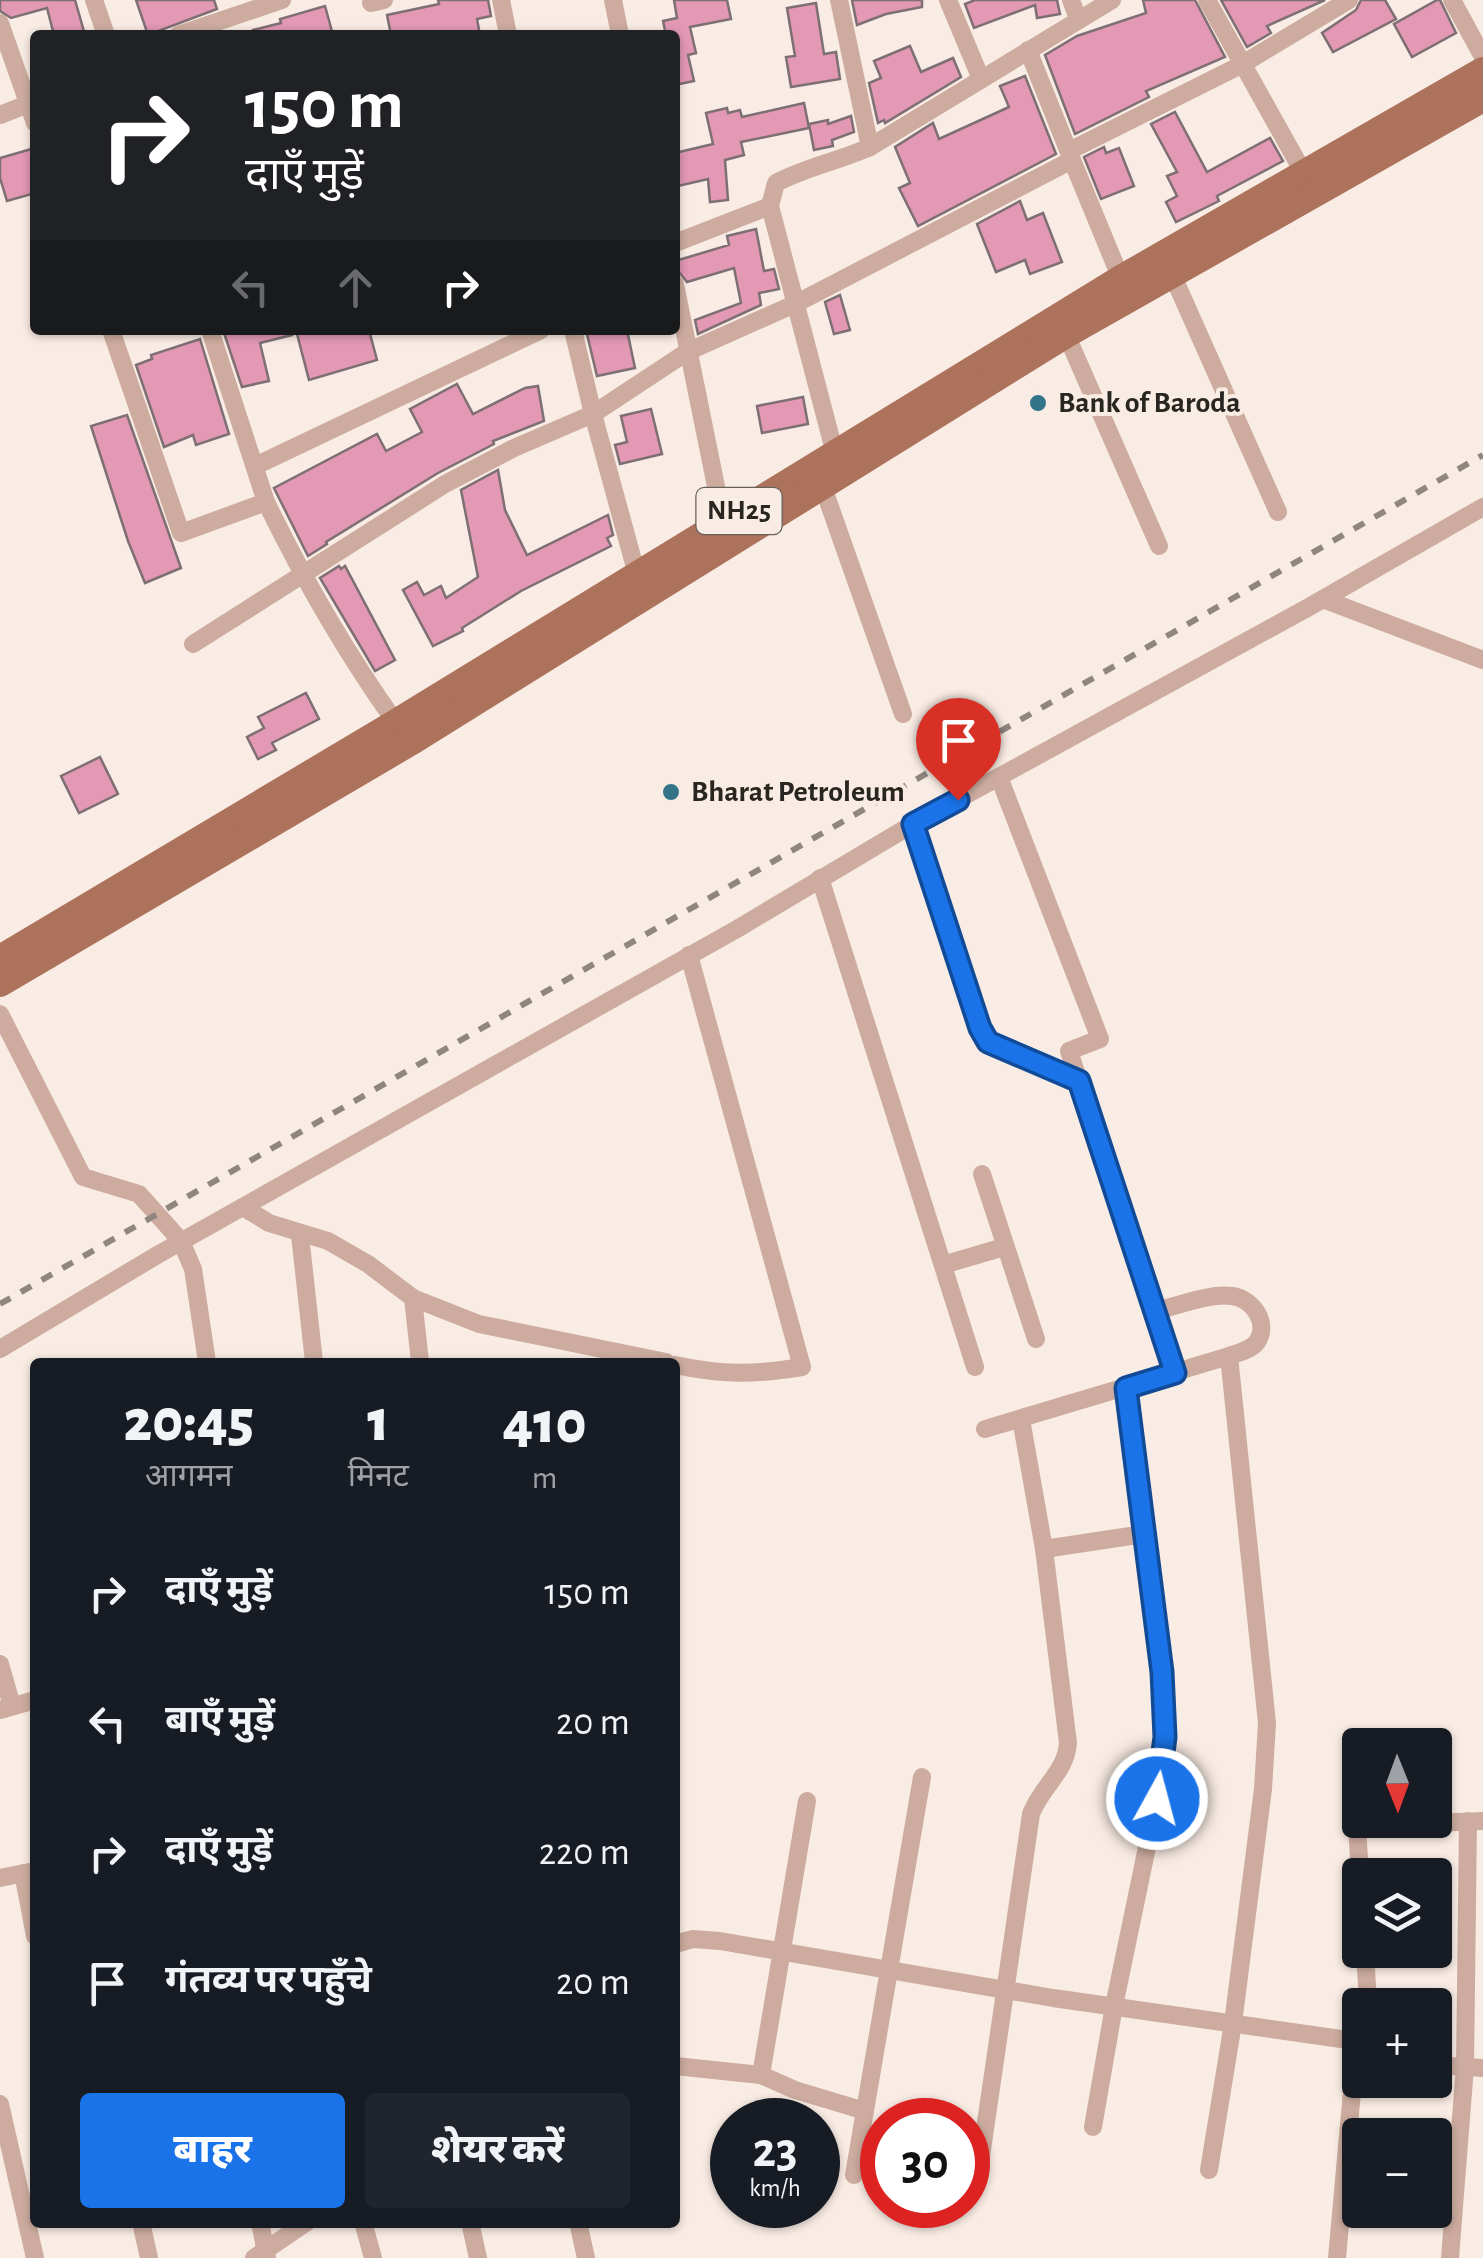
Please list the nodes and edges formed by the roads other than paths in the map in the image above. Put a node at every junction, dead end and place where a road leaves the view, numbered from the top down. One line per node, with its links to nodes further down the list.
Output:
1 (94, 0): 14 (street)
2 (282, 0): 15 (street)
3 (500, 0): 16 (street)
4 (613, 0): 17 (street)
5 (839, 0): 27 (street)
6 (948, 0): 22 (street)
7 (1071, 0): 12 (street)
8 (1112, 0): 12 (street)
9 (1207, 0): 20 (street)
10 (1349, 0): 20 (street)
11 (1452, 0): 19 (street)
12 (1078, 19): 18 (street)
13 (0, 23): 24 (street)
14 (104, 30)
15 (193, 30)
16 (507, 30)
17 (619, 30)
18 (1028, 50): 22 (street); 28 (street)
19 (1483, 57)
20 (1241, 64): 28 (street); 29 (street)
21 (1483, 71): 29 (main road, NH25)
22 (981, 78): 27 (street)
23 (1483, 98): 32 (main road, NH25)
24 (28, 104): 25 (street); 26 (street)
25 (30, 109)
26 (0, 115)
27 (870, 147): 30 (street)
28 (1071, 156): 33 (street); 34 (street)
29 (1303, 172): 33 (main road, NH25)
30 (770, 206): 31 (street); 34 (street)
31 (680, 241)
32 (1172, 274): 36 (main road, NH25); 48 (street)
33 (1121, 278): 43 (main road, NH25)
34 (797, 302): 41 (street); 43 (street)
35 (680, 312): 41 (street)
36 (1066, 334): 45 (main road, NH25); 50 (street)
37 (113, 335): 46 (street)
38 (212, 335): 44 (street)
39 (530, 335): 44 (street)
40 (573, 335): 42 (street)
41 (687, 352): 42 (street); 49 (street)
42 (593, 414): 51 (street); 52 (street)
43 (836, 454): 49 (main road, NH25)
44 (255, 466): 46 (street)
45 (823, 486): 56 (street); 63 (main road, NH25)
46 (266, 502): 52 (street)
47 (1483, 507): 53 (street)
48 (1278, 512)
49 (724, 521): 51 (main road, NH25)
50 (1159, 546)
51 (636, 575): 57 (main road, NH25)
52 (302, 576): 54 (street); 57 (street)
53 (1324, 599): 55 (street); 58 (street)
54 (193, 644)
55 (1483, 660)
56 (903, 714)
57 (396, 723): 62 (main road, NH25)
58 (999, 776): 59 (street); 65 (street)
59 (913, 824): 60 (street); 65 (street)
60 (820, 878): 61 (street); 71 (street)
61 (689, 956): 67 (street); 81 (street)
62 (0, 958)
63 (0, 983)
64 (0, 1014): 69 (street)
65 (1079, 1081): 73 (street)
66 (982, 1174): 70 (street)
67 (242, 1207): 68 (street); 69 (street)
68 (300, 1235): 72 (street); 78 (street)
69 (181, 1242): 75 (street); 77 (street)
70 (1004, 1247): 71 (street); 74 (street)
71 (942, 1265): 82 (street)
72 (413, 1298): 79 (street); 80 (street)
73 (1154, 1310): 76 (street); 83 (street)
74 (1036, 1340)
75 (0, 1350)
76 (1229, 1356): 83 (street); 102 (street)
77 (206, 1358)
78 (314, 1358)
79 (420, 1358)
80 (646, 1358)
81 (680, 1365)
82 (975, 1367)
83 (1175, 1373): 84 (street)
84 (1126, 1388): 85 (street); 87 (street)
85 (1022, 1418): 86 (street); 88 (street)
86 (985, 1429)
87 (1144, 1534): 88 (street); 101 (street)
88 (1044, 1549): 100 (street)
89 (0, 1664): 90 (street)
90 (6, 1708)
91 (922, 1777): 99 (street)
92 (807, 1801): 98 (street)
93 (1475, 1821): 94 (street); 105 (street)
94 (1359, 1858)
95 (29, 1872): 96 (street)
96 (0, 1878)
97 (680, 1943): 98 (street)
98 (780, 1954): 99 (street); 106 (street)
99 (888, 1971): 100 (street); 107 (street)
100 (1008, 1990): 101 (street); 109 (street)
101 (1114, 2006): 102 (street); 112 (street)
102 (1232, 2022): 103 (street); 114 (street)
103 (1342, 2039)
104 (680, 2067): 106 (street)
105 (1474, 2067): 129 (street)
106 (762, 2075): 111 (street)
107 (867, 2098)
108 (1353, 2098): 128 (street)
109 (990, 2102)
110 (0, 2104): 123 (street)
111 (860, 2110)
112 (1094, 2126)
113 (860, 2140): 115 (street)
114 (1209, 2170)
115 (854, 2174)
116 (142, 2228): 124 (street)
117 (260, 2228): 122 (street)
118 (299, 2228): 122 (street)
119 (365, 2228): 125 (street)
120 (471, 2228): 126 (street)
121 (579, 2228): 127 (street)
122 (262, 2255)
123 (35, 2258)
124 (149, 2258)
125 (373, 2258)
126 (478, 2258)
127 (586, 2258)
128 (1337, 2258)
129 (1450, 2258)

